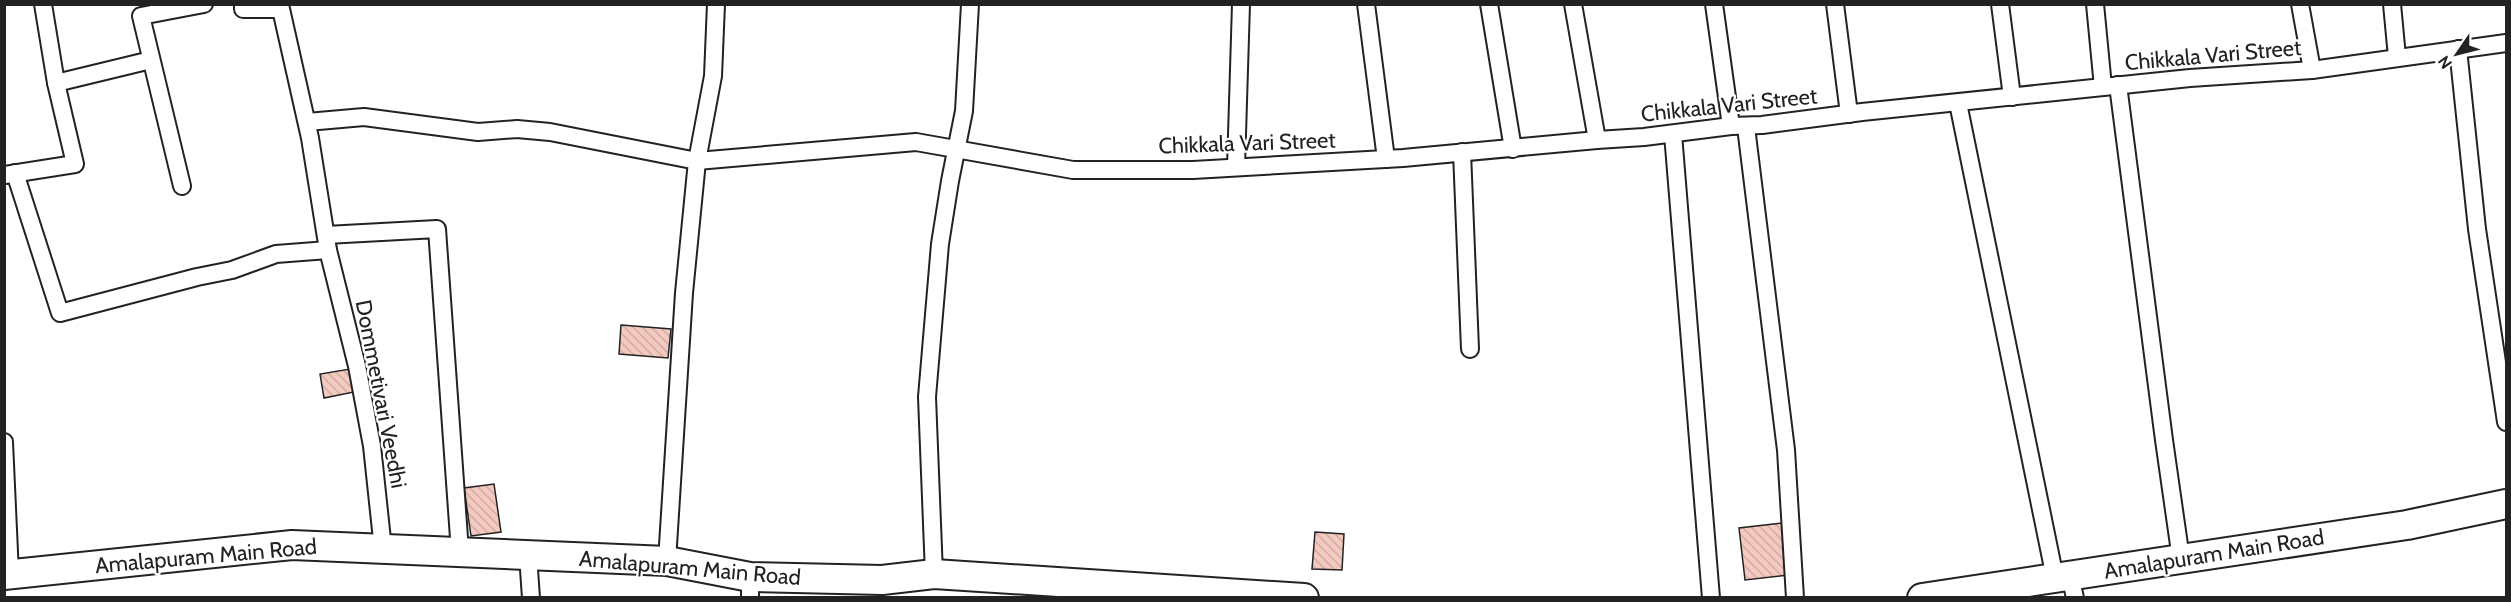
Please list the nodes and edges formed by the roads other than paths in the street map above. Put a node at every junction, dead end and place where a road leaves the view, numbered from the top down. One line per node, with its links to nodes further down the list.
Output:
1 (43, 4): 21 (street)
2 (204, 4): 19 (street)
3 (243, 4): 26 (street, Dommetivari Veedhi)
4 (716, 4): 34 (street)
5 (970, 4): 30 (street)
6 (1241, 4): 35 (street)
7 (1366, 4): 33 (street)
8 (1489, 4): 31 (street)
9 (1573, 4): 29 (street)
10 (1714, 4): 27 (street)
11 (1835, 4): 25 (street)
12 (2000, 4): 23 (street)
13 (2096, 4): 22 (street)
14 (2300, 4): 20 (street)
15 (2392, 4): 18 (street)
16 (2506, 43): 17 (street, Chikkala Vari Street)
17 (2458, 49): 18 (street, Chikkala Vari Street); 40 (street)
18 (2397, 57): 20 (street, Chikkala Vari Street)
19 (151, 60): 21 (street); 37 (street)
20 (2312, 70): 22 (street, Chikkala Vari Street)
21 (56, 83): 36 (street)
22 (2111, 86): 23 (street, Chikkala Vari Street); 46 (street)
23 (2012, 98): 24 (street, Chikkala Vari Street)
24 (1959, 103): 25 (street, Chikkala Vari Street); 50 (street)
25 (1849, 114): 27 (street, Chikkala Vari Street)
26 (307, 122): 34 (street, Chikkala Vari Street); 38 (street, Dommetivari Veedhi)
27 (1738, 126): 28 (street, Chikkala Vari Street); 56 (street)
28 (1672, 134): 29 (street, Chikkala Vari Street); 55 (street)
29 (1597, 140): 31 (street, Chikkala Vari Street)
30 (956, 148): 34 (street, Chikkala Vari Street); 35 (street, Chikkala Vari Street); 49 (street)
31 (1513, 149): 32 (street, Chikkala Vari Street)
32 (1462, 152): 33 (street, Chikkala Vari Street); 39 (street)
33 (1386, 159): 35 (street, Chikkala Vari Street)
34 (697, 161): 47 (street)
35 (1236, 167)
36 (10, 174): 38 (street)
37 (182, 186)
38 (327, 242): 43 (street, Dommetivari Veedhi); 44 (street)
39 (1470, 349)
40 (2506, 422)
41 (4, 442): 48 (street)
42 (2506, 504): 46 (highway, Amalapuram Main Road)
43 (383, 549): 44 (highway, Amalapuram Main Road); 48 (highway, Amalapuram Main Road)
44 (460, 552): 45 (highway, Amalapuram Main Road)
45 (528, 555): 47 (highway, Amalapuram Main Road); 53 (street)
46 (2181, 559): 50 (highway, Amalapuram Main Road)
47 (667, 561): 51 (highway, Amalapuram Main Road)
48 (7, 574)
49 (934, 574): 51 (highway, Amalapuram Main Road); 52 (highway, Amalapuram Main Road)
50 (2067, 583): 57 (highway, Amalapuram Main Road)
51 (750, 587)
52 (1111, 591): 54 (highway, Amalapuram Main Road)
53 (531, 597)
54 (1304, 597)
55 (1711, 597)
56 (1795, 597)
57 (1922, 597)

